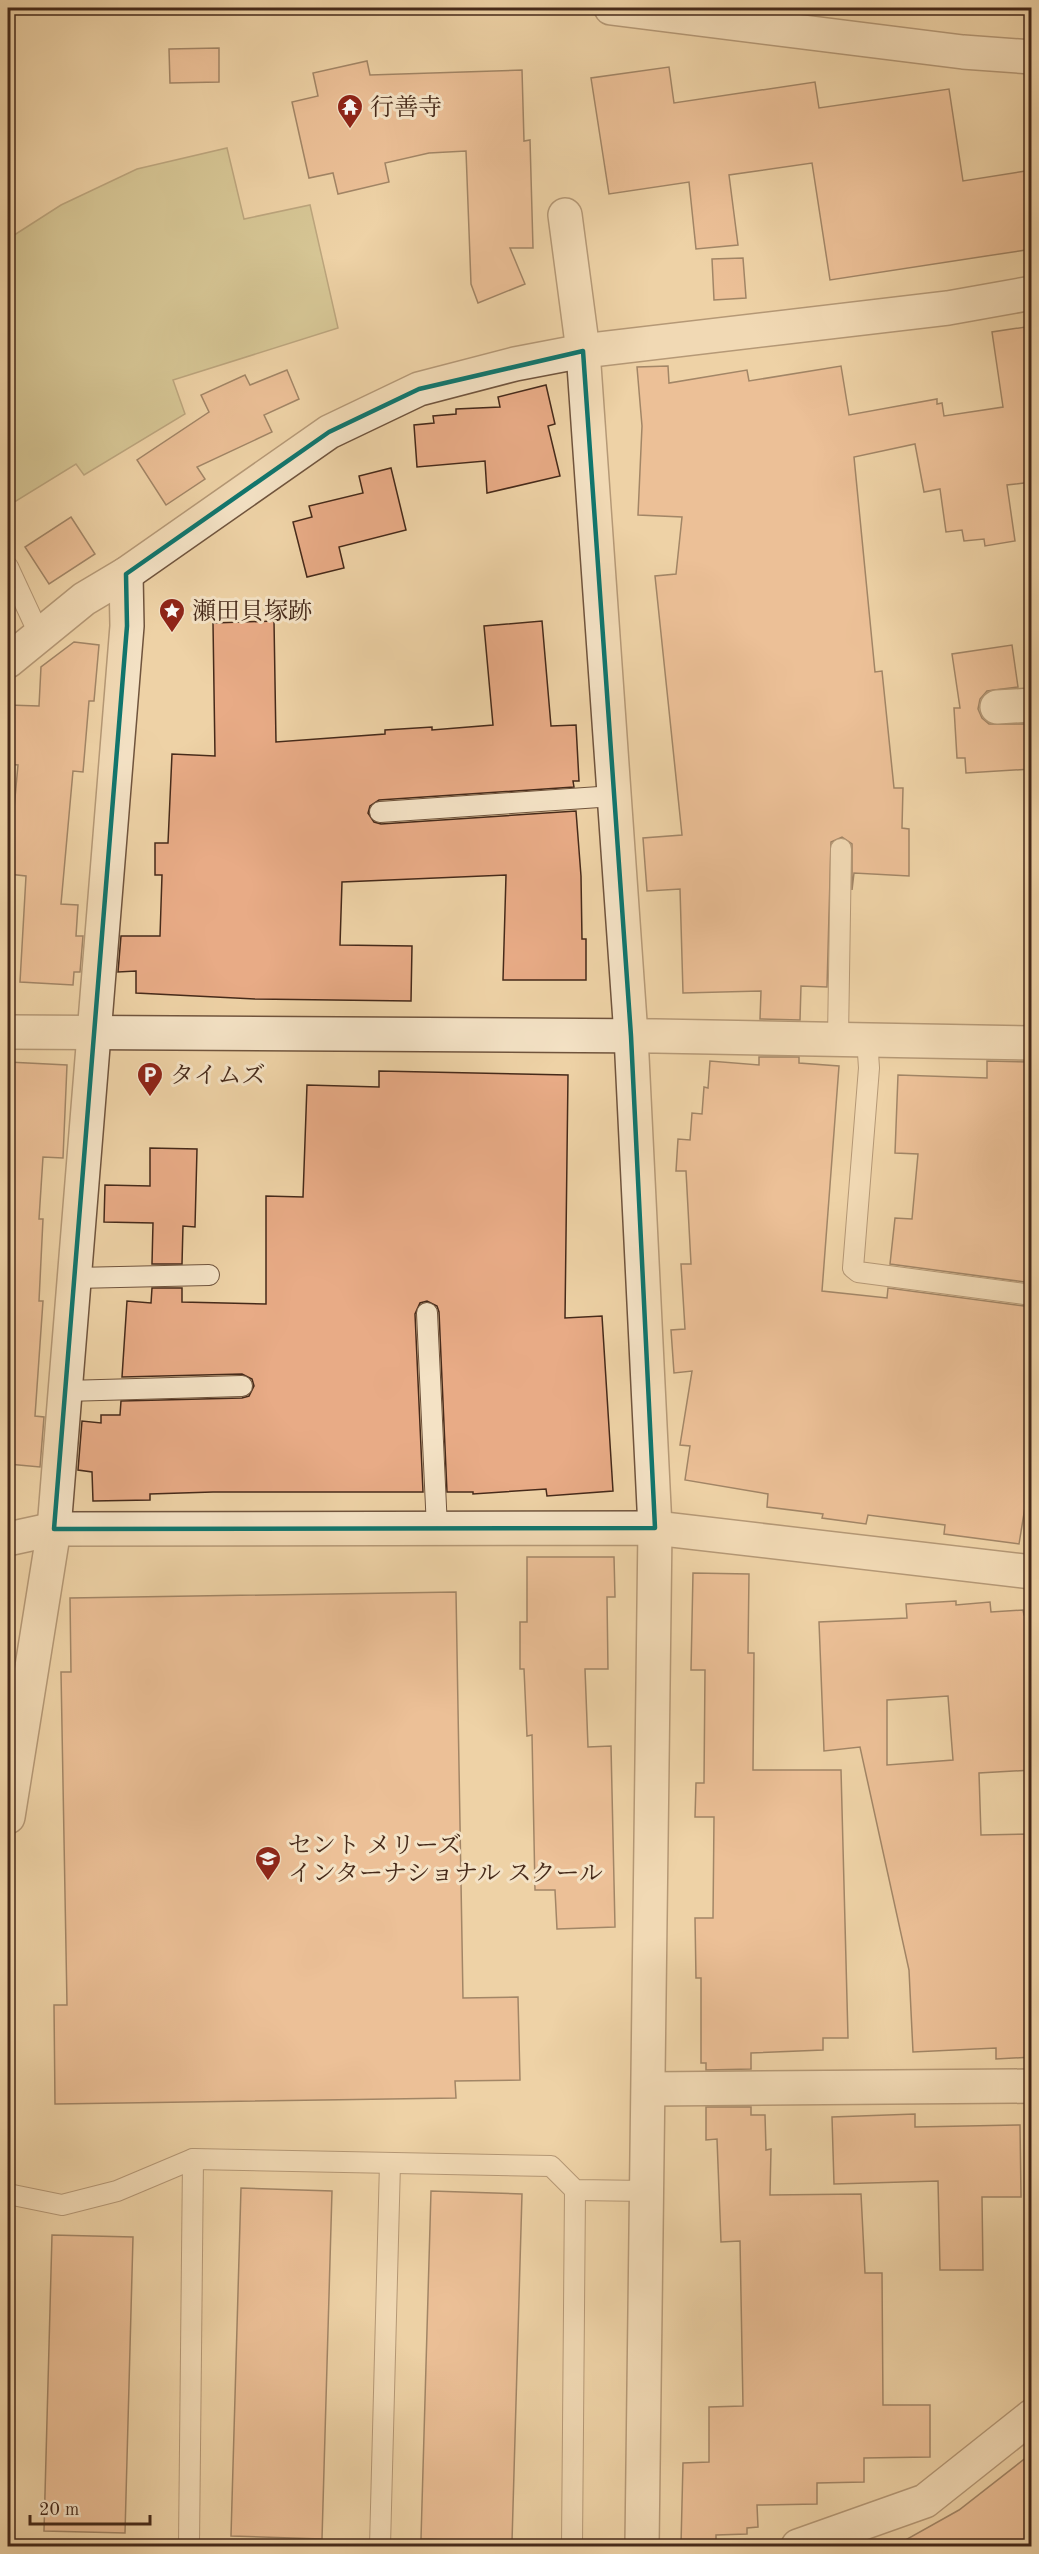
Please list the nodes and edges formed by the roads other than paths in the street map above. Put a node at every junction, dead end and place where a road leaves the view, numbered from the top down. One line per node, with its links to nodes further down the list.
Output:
1 (611, 8): 2 (street)
2 (1032, 57)
3 (565, 215): 5 (street)
4 (1032, 293): 5 (street)
5 (583, 351): 7 (street); 12 (street)
6 (8, 567): 8 (lane)
7 (126, 574): 8 (street); 16 (street)
8 (40, 636): 9 (street)
9 (8, 661)
10 (1032, 705): 11 (street)
11 (997, 707)
12 (614, 796): 13 (lane); 17 (street)
13 (380, 812)
14 (841, 849): 18 (lane)
15 (8, 1032): 16 (street)
16 (96, 1033): 17 (street); 21 (street)
17 (631, 1036): 18 (street); 27 (street)
18 (853, 1038): 19 (street); 22 (lane)
19 (1032, 1043)
20 (209, 1275): 21 (lane)
21 (75, 1278): 25 (street)
22 (1032, 1295)
23 (427, 1313): 26 (lane)
24 (242, 1386): 25 (lane)
25 (66, 1392): 28 (street)
26 (437, 1528): 27 (street); 28 (street)
27 (655, 1528): 30 (street); 33 (street)
28 (54, 1529): 29 (street); 31 (street)
29 (8, 1539)
30 (1032, 1572)
31 (8, 1817)
32 (1032, 2086): 33 (street)
33 (650, 2089): 37 (street)
34 (193, 2159): 35 (lane); 38 (lane); 40 (lane)
35 (390, 2163): 36 (lane); 41 (lane)
36 (575, 2190): 37 (lane); 42 (lane)
37 (648, 2191): 43 (street)
38 (8, 2194)
39 (1032, 2416): 44 (street)
40 (189, 2547)
41 (380, 2547)
42 (572, 2547)
43 (642, 2547)
44 (798, 2547)

